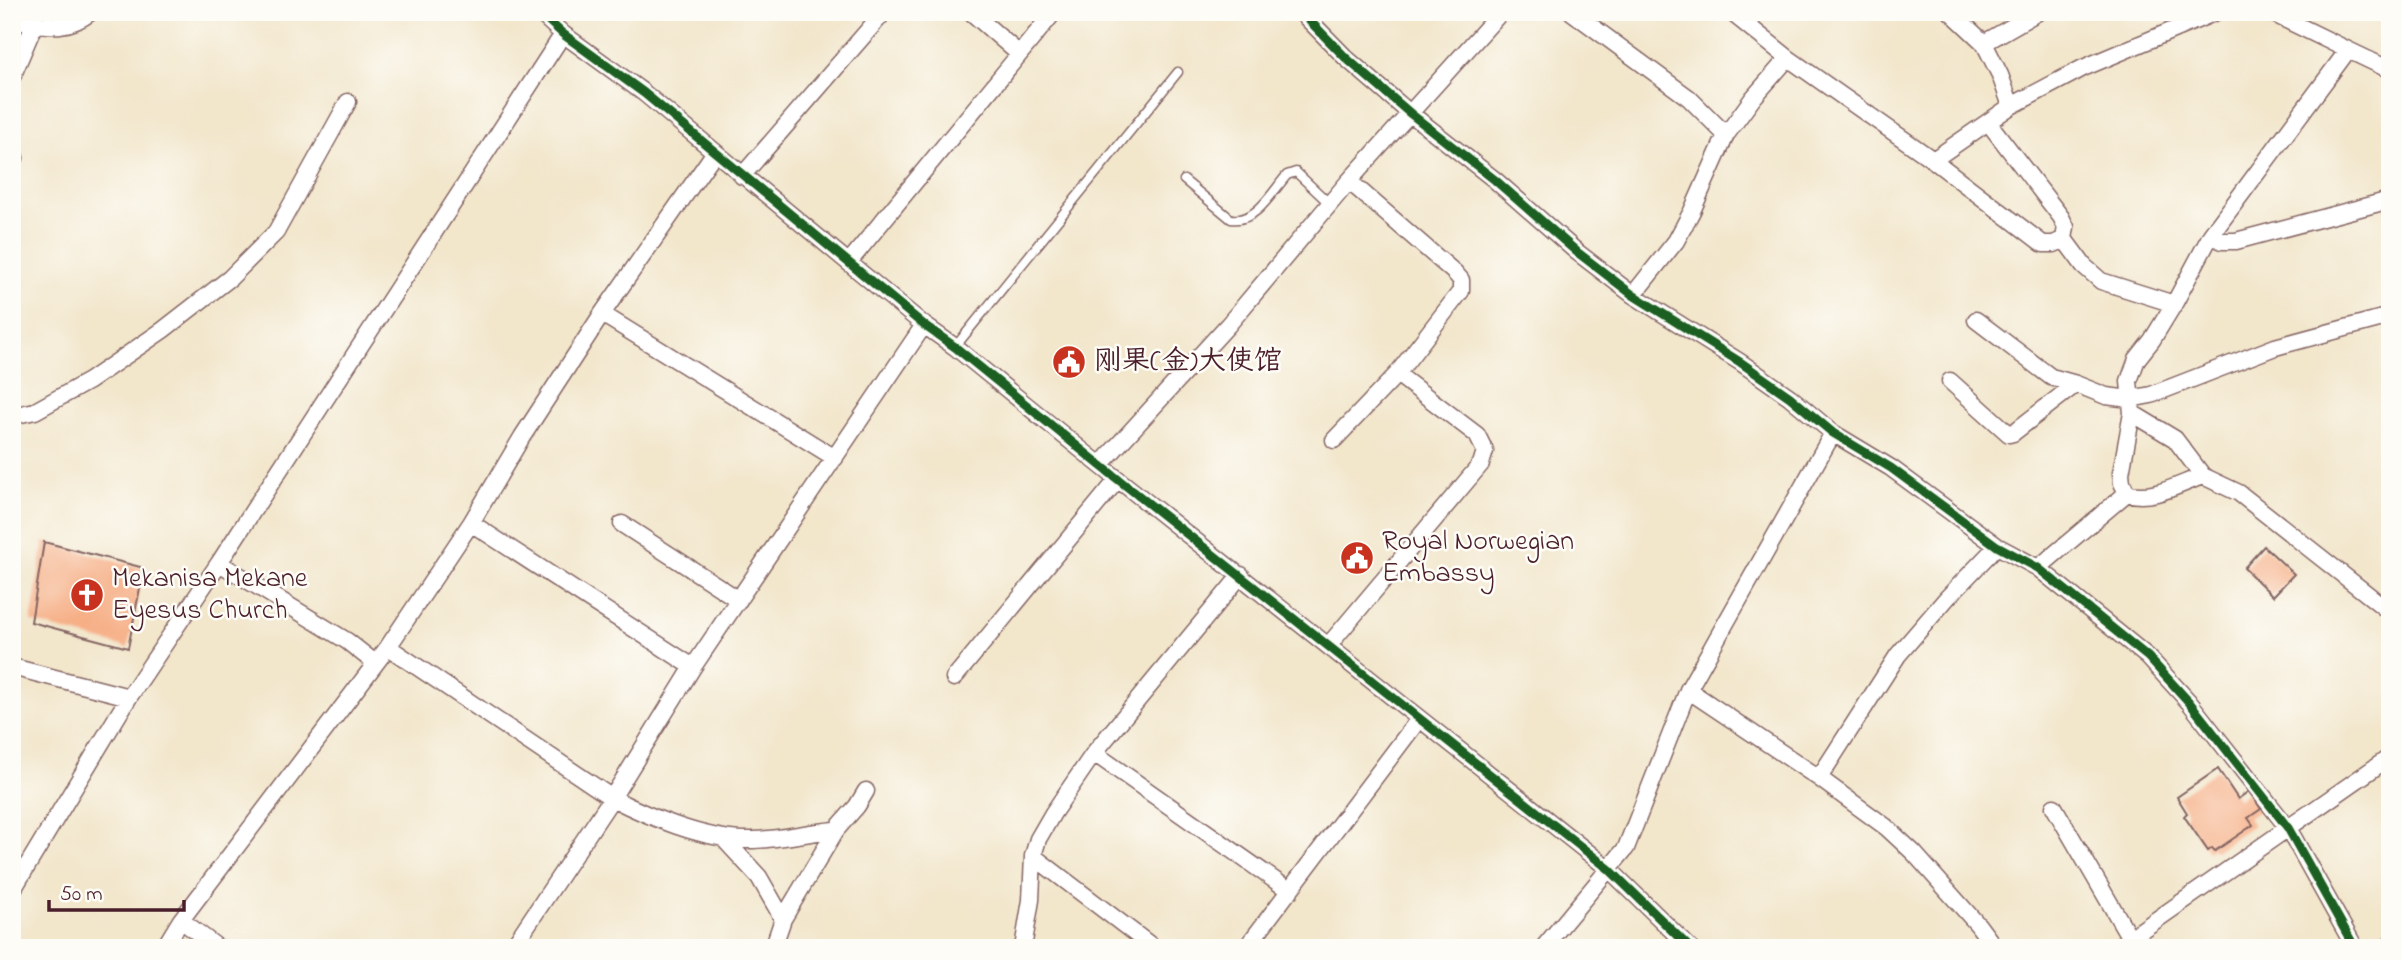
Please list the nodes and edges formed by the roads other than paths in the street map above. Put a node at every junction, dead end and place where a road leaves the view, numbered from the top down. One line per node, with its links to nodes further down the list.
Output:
1 (91, 12): 15 (street)
2 (539, 12): 16 (street)
3 (884, 12): 31 (street)
4 (971, 12): 19 (street)
5 (1054, 12): 19 (street)
6 (1301, 12): 26 (street)
7 (1501, 12): 26 (street)
8 (1572, 12): 28 (street)
9 (1731, 12): 20 (street)
10 (1951, 12): 17 (street)
11 (2038, 12): 17 (street)
12 (2216, 12): 25 (street)
13 (2270, 12): 18 (street)
14 (12, 20): 15 (street)
15 (35, 23): 23 (street)
16 (563, 34): 29 (street); 61 (street)
17 (1984, 43): 25 (street)
18 (2348, 50): 21 (street); 36 (street)
19 (1018, 53): 38 (street)
20 (1788, 58): 28 (street); 30 (street)
21 (2390, 70)
22 (1178, 72): 45 (lane)
23 (12, 77)
24 (348, 102): 50 (street)
25 (2011, 106): 27 (street)
26 (1411, 114): 33 (street); 39 (street)
27 (1988, 122): 30 (street); 37 (street)
28 (1726, 135): 39 (street)
29 (715, 152): 31 (street); 41 (street)
30 (1933, 160): 37 (street)
31 (742, 176): 38 (street)
32 (1184, 180): 35 (lane)
33 (1349, 181): 35 (street); 46 (street)
34 (2390, 200): 36 (street)
35 (1330, 204): 54 (street)
36 (2211, 234): 40 (street)
37 (2064, 239): 40 (street)
38 (849, 262): 44 (street)
39 (1633, 295): 51 (street)
40 (2174, 304): 49 (street)
41 (602, 314): 53 (street); 58 (street)
42 (2390, 316): 49 (street)
43 (1976, 320): 48 (street)
44 (924, 325): 45 (street); 53 (street)
45 (955, 347): 54 (street)
46 (1397, 373): 52 (street); 66 (street)
47 (1950, 381): 48 (street)
48 (2076, 384): 49 (street)
49 (2131, 406): 55 (street); 57 (street)
50 (12, 416)
51 (1833, 433): 60 (street); 72 (street)
52 (1334, 440)
53 (835, 458): 64 (street)
54 (1100, 465): 56 (street)
55 (2203, 476): 57 (street); 65 (street)
56 (1118, 479): 63 (street); 71 (street)
57 (2127, 492): 62 (street)
58 (471, 523): 67 (street); 70 (street)
59 (622, 524): 64 (street)
60 (1997, 546): 62 (street); 77 (street)
61 (219, 563): 68 (street); 73 (street)
62 (2038, 568): 81 (street)
63 (1241, 575): 66 (street); 75 (street)
64 (739, 600): 70 (street)
65 (2390, 612)
66 (1328, 646): 74 (street)
67 (388, 647): 68 (street); 79 (street)
68 (375, 663): 89 (street)
69 (12, 667): 73 (street)
70 (693, 667): 79 (street)
71 (954, 678)
72 (1688, 690): 77 (street); 85 (street)
73 (129, 697): 86 (street)
74 (1419, 719): 85 (street); 87 (street)
75 (1094, 753): 84 (street); 87 (street)
76 (2390, 757): 81 (street)
77 (1819, 778): 100 (street)
78 (866, 791): 82 (street)
79 (612, 799): 83 (street); 93 (street)
80 (2054, 807): 90 (street)
81 (2288, 828): 90 (street); 102 (street)
82 (836, 830): 83 (street); 88 (street)
83 (723, 838): 88 (street)
84 (1033, 856): 95 (street); 96 (street)
85 (1609, 869): 98 (street); 99 (street)
86 (12, 891)
87 (1290, 891): 97 (street)
88 (783, 919): 94 (street)
89 (181, 920): 91 (street); 92 (street)
90 (2130, 938): 101 (street)
91 (164, 948)
92 (218, 948)
93 (512, 948)
94 (773, 948)
95 (1023, 948)
96 (1154, 948)
97 (1246, 948)
98 (1543, 948)
99 (1690, 948)
100 (1995, 948)
101 (2116, 948)
102 (2354, 948)

